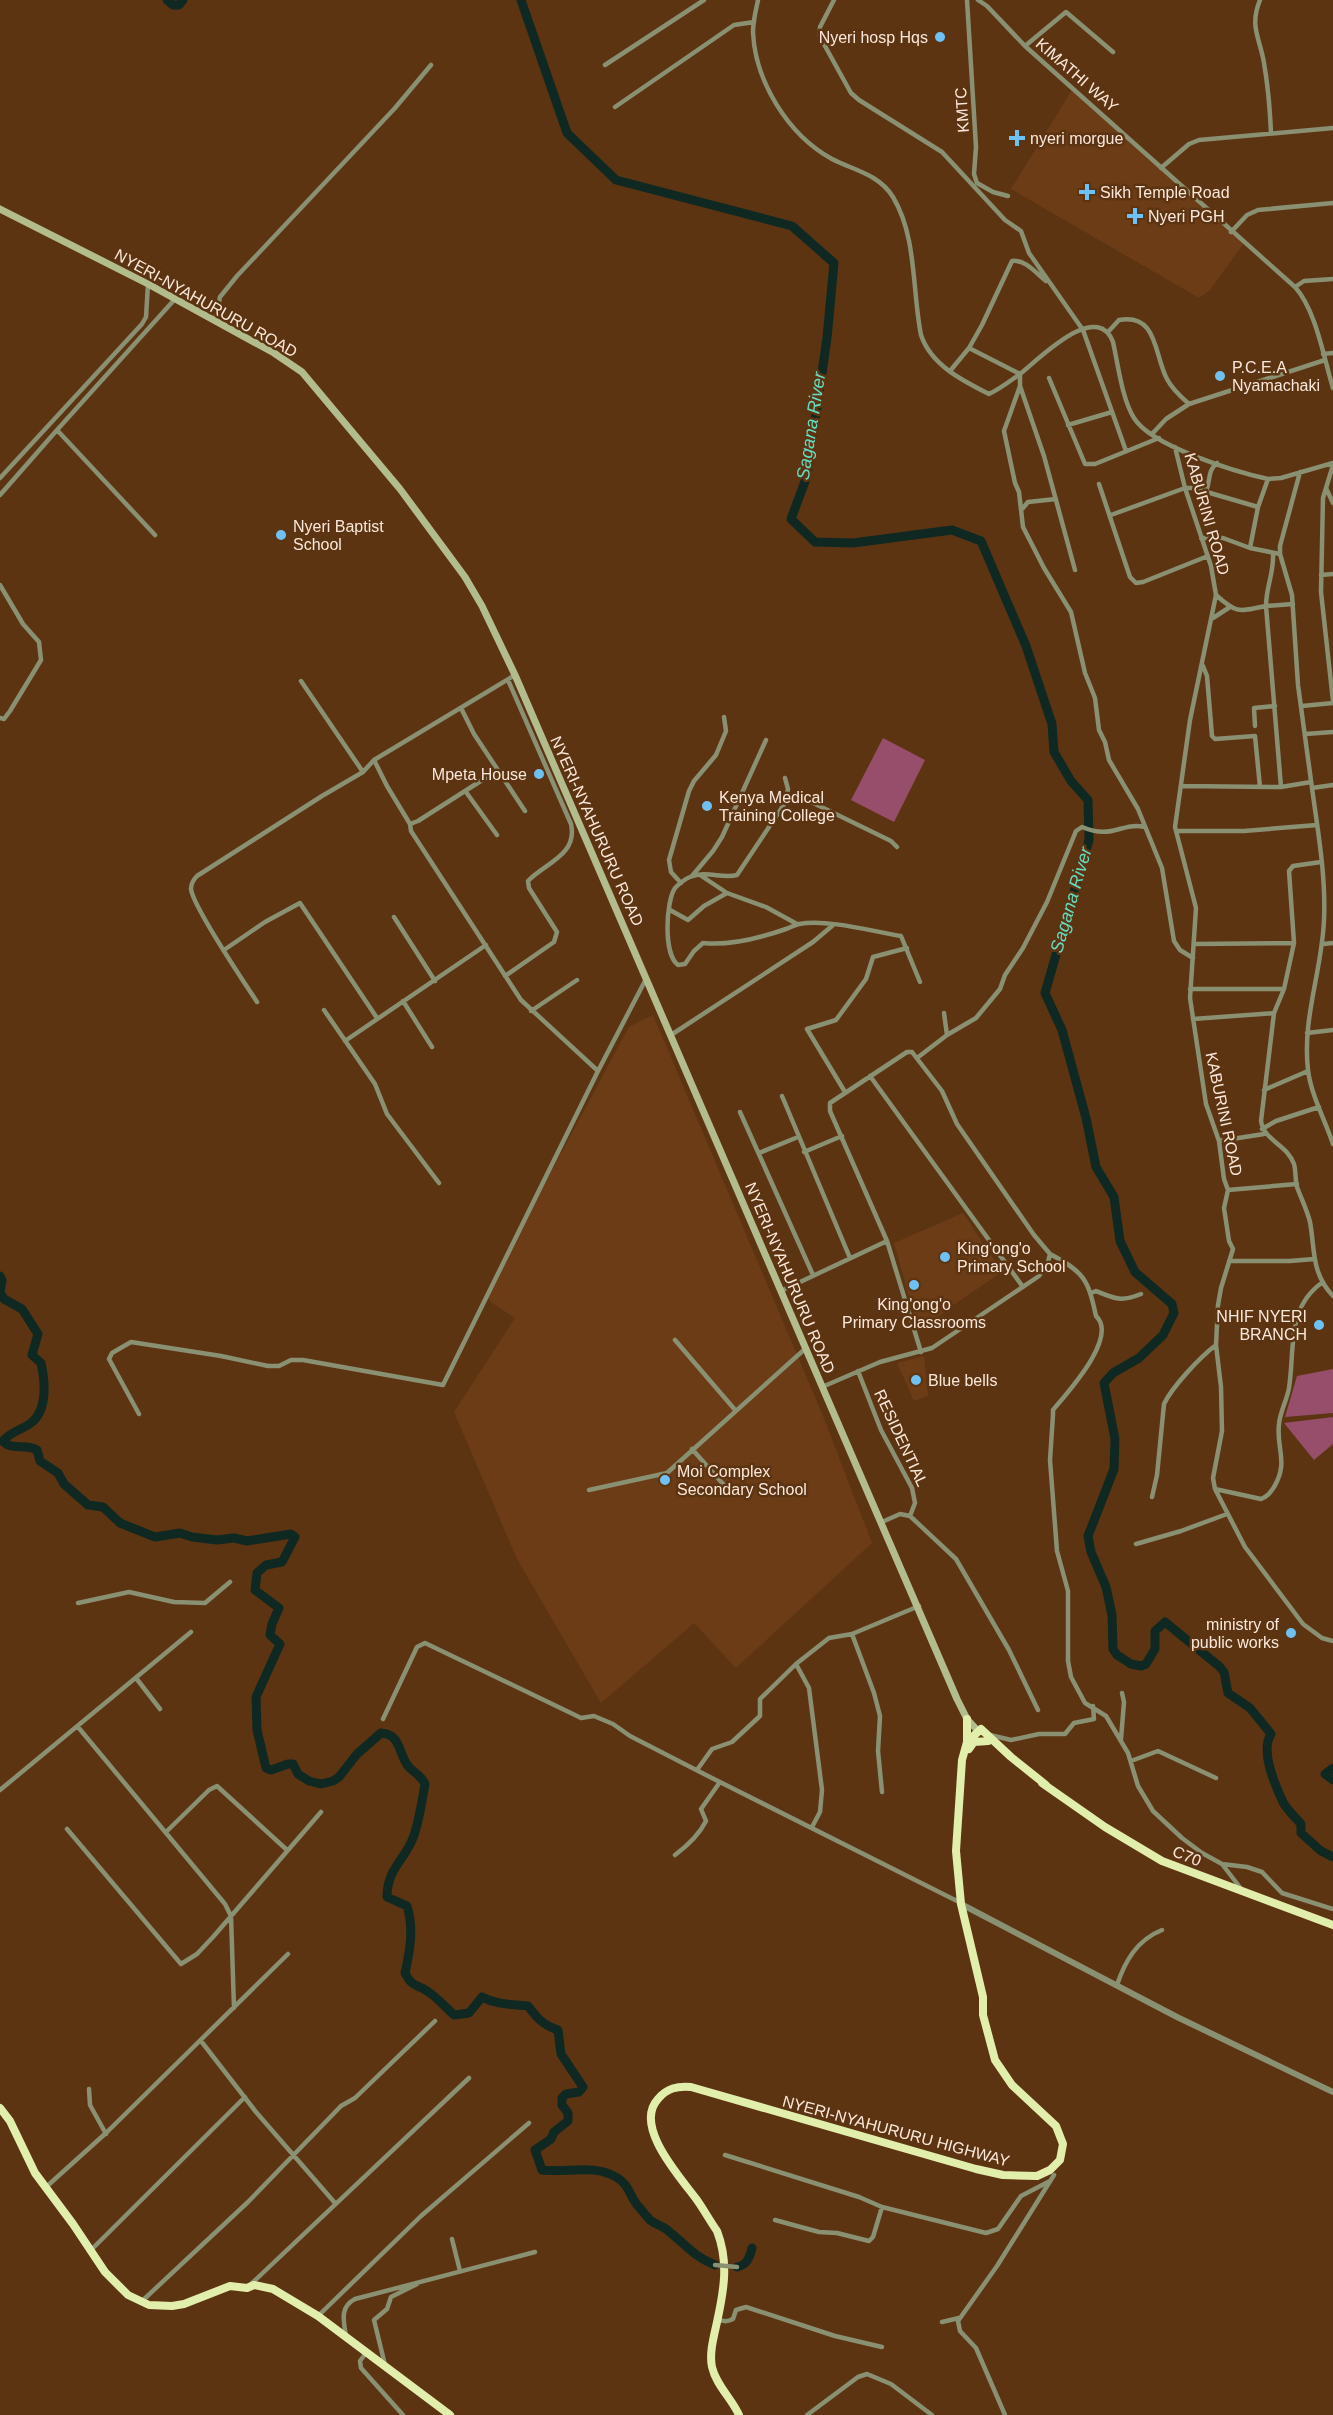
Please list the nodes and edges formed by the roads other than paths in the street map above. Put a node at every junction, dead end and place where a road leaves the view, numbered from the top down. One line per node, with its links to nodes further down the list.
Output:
1 (704, 0): 11 (street)
2 (758, 0): 7 (street)
3 (834, 0): 22 (street)
4 (967, 0): 16 (street, KMTC)
5 (978, 0): 8 (street, KIMATHI WAY)
6 (1260, 0): 14 (street)
7 (754, 22): 12 (street); 32 (street)
8 (1025, 46): 9 (street); 15 (street, KIMATHI WAY)
9 (1113, 52)
10 (431, 65): 25 (street)
11 (604, 65)
12 (615, 107)
13 (1333, 128): 14 (street)
14 (1271, 133): 15 (street)
15 (1161, 168): 19 (street, KIMATHI WAY)
16 (1008, 196)
17 (1333, 203): 19 (street)
18 (0, 209): 21 (main road, NYERI-NYAHURURU ROAD)
19 (1231, 232): 23 (street, KIMATHI WAY)
20 (1333, 279): 23 (street)
21 (148, 284): 24 (main road, NYERI-NYAHURURU ROAD); 48 (street)
22 (1051, 285): 26 (street); 28 (street)
23 (1295, 287): 30 (street, KIMATHI WAY)
24 (176, 299): 25 (main road, NYERI-NYAHURURU ROAD); 40 (street)
25 (215, 322): 77 (main road, NYERI-NYAHURURU ROAD)
26 (1083, 330): 27 (street); 33 (street); 38 (street)
27 (1108, 332): 37 (street); 41 (street)
28 (969, 348): 32 (street); 33 (street)
29 (1333, 353): 30 (street)
30 (1323, 354): 31 (street, KIMATHI WAY)
31 (1325, 360): 36 (street, KIMATHI WAY); 37 (street)
32 (950, 371): 33 (street)
33 (1020, 374): 35 (street)
34 (1049, 378): 39 (street)
35 (1020, 386): 55 (street); 58 (street)
36 (1333, 388)
37 (1189, 404): 41 (street)
38 (1112, 412): 39 (street); 44 (street)
39 (1068, 425): 44 (street)
40 (57, 430): 54 (street); 60 (street)
41 (1152, 434): 42 (street)
42 (1159, 438): 43 (street); 44 (street)
43 (1175, 447): 45 (street); 51 (street, KABURINI ROAD)
44 (1126, 451)
45 (1217, 464): 49 (street); 53 (street)
46 (1333, 464): 47 (street); 52 (street)
47 (1300, 472): 49 (street); 64 (street)
48 (0, 478)
49 (1268, 479): 57 (street)
50 (1099, 484): 59 (street)
51 (1185, 488): 53 (street); 59 (street); 61 (street, KABURINI ROAD)
52 (1326, 488): 56 (street); 68 (street)
53 (1206, 491): 57 (street)
54 (0, 495)
55 (1056, 500): 58 (street); 66 (street)
56 (1333, 503)
57 (1258, 507): 62 (street)
58 (1022, 509): 104 (street)
59 (1111, 515): 65 (street)
60 (155, 535)
61 (1201, 538): 62 (street); 65 (street, KABURINI ROAD)
62 (1250, 548): 63 (street)
63 (1273, 554): 64 (street); 72 (street)
64 (1280, 554): 71 (street)
65 (1208, 556): 70 (street, KABURINI ROAD)
66 (1075, 570)
67 (1333, 574): 68 (street)
68 (1321, 575): 75 (street)
69 (0, 585): 85 (street)
70 (1216, 595): 73 (street); 74 (street, KABURINI ROAD)
71 (1293, 604): 72 (street); 82 (street)
72 (1266, 606): 73 (street); 81 (street)
73 (1230, 607): 74 (street)
74 (1213, 618): 76 (street, KABURINI ROAD)
75 (1331, 657): 80 (street)
76 (1202, 664): 96 (street, KABURINI ROAD); 97 (street)
77 (515, 675): 78 (street); 125 (main road, NYERI-NYAHURURU ROAD)
78 (507, 680): 83 (street); 124 (street)
79 (301, 681): 92 (street)
80 (1333, 702): 82 (street)
81 (1275, 706): 86 (street); 98 (street)
82 (1302, 706): 88 (street)
83 (460, 708): 90 (street); 91 (street)
84 (724, 717): 110 (street)
85 (0, 718)
86 (1255, 726)
87 (1333, 732): 88 (street)
88 (1305, 734): 94 (street)
89 (766, 740): 109 (street)
90 (374, 760): 92 (street); 102 (street)
91 (498, 770): 99 (street); 101 (street)
92 (363, 772): 122 (street)
93 (785, 778): 100 (street)
94 (1312, 785): 95 (street); 98 (street); 103 (street)
95 (1333, 785)
96 (1181, 786): 97 (street); 105 (street, KABURINI ROAD)
97 (1260, 787): 98 (street)
98 (1281, 787)
99 (466, 792): 102 (street); 106 (street)
100 (785, 803): 107 (street); 109 (street)
101 (525, 810)
102 (410, 824): 120 (street)
103 (1317, 825): 105 (street); 108 (street)
104 (1145, 827): 123 (street); 142 (street)
105 (1176, 831): 118 (street, KABURINI ROAD)
106 (497, 835)
107 (897, 847)
108 (1321, 862): 116 (street); 119 (street)
109 (695, 875): 110 (street); 111 (street)
110 (681, 883): 112 (street)
111 (727, 893): 112 (street); 114 (street)
112 (670, 910): 114 (street)
113 (394, 917): 127 (street)
114 (797, 924): 115 (street)
115 (832, 925): 121 (street); 141 (street)
116 (1294, 943): 118 (street); 130 (street)
117 (1333, 943): 119 (street)
118 (1194, 944): 123 (street, KABURINI ROAD)
119 (1323, 944): 140 (street)
120 (486, 945): 124 (street); 127 (street)
121 (907, 948): 128 (street); 150 (street)
122 (224, 950): 132 (street); 137 (street)
123 (1193, 958): 129 (street, KABURINI ROAD)
124 (505, 976): 134 (street)
125 (646, 979): 141 (main road, NYERI-NYAHURURU ROAD); 146 (street)
126 (578, 980): 134 (street)
127 (435, 981): 131 (street)
128 (920, 982)
129 (1190, 989): 130 (street); 138 (street, KABURINI ROAD)
130 (1284, 989): 136 (street)
131 (403, 1001): 137 (street); 144 (street)
132 (257, 1002)
133 (324, 1010): 143 (street)
134 (531, 1011): 146 (street)
135 (944, 1013): 142 (street)
136 (1274, 1013): 138 (street); 149 (street)
137 (377, 1018): 143 (street)
138 (1193, 1019): 157 (street, KABURINI ROAD)
139 (1333, 1030): 140 (street)
140 (1307, 1033): 147 (street)
141 (671, 1035): 172 (main road, NYERI-NYAHURURU ROAD)
142 (947, 1035): 145 (street)
143 (345, 1041): 161 (street)
144 (432, 1047)
145 (917, 1058): 148 (street); 165 (street)
146 (598, 1071): 183 (street)
147 (1308, 1071): 149 (street); 152 (street)
148 (870, 1076): 150 (street); 171 (street)
149 (1264, 1090): 154 (street)
150 (845, 1092): 155 (street)
151 (782, 1096): 156 (street)
152 (1319, 1107): 154 (street); 158 (street)
153 (740, 1112): 160 (street)
154 (1263, 1131): 157 (street); 162 (street)
155 (842, 1136): 159 (street); 164 (street)
156 (798, 1137): 159 (street); 160 (street)
157 (1219, 1141): 163 (street, KABURINI ROAD)
158 (1333, 1144)
159 (804, 1152): 166 (street)
160 (759, 1153): 169 (street)
161 (439, 1183)
162 (1296, 1184): 163 (street); 167 (street)
163 (1228, 1190): 168 (street, KABURINI ROAD)
164 (887, 1241): 166 (street); 179 (street)
165 (1050, 1254): 171 (street); 173 (street)
166 (850, 1258): 169 (street)
167 (1314, 1259): 168 (street); 170 (street)
168 (1229, 1261): 177 (street, KABURINI ROAD)
169 (813, 1275): 172 (street)
170 (1323, 1282): 175 (street); 185 (street)
171 (1023, 1287): 179 (street)
172 (781, 1291): 178 (main road, NYERI-NYAHURURU ROAD)
173 (1091, 1293): 174 (street); 203 (street)
174 (1141, 1294)
175 (1333, 1296)
176 (675, 1340): 182 (street)
177 (1216, 1345): 185 (street, KABURINI ROAD); 188 (street)
178 (806, 1348): 181 (main road, NYERI-NYAHURURU ROAD); 182 (street)
179 (921, 1352): 180 (street)
180 (858, 1371): 181 (street); 190 (street, RESIDENTIAL)
181 (822, 1387): 191 (main road, NYERI-NYAHURURU ROAD)
182 (736, 1411): 184 (street)
183 (139, 1414)
184 (692, 1449): 186 (street); 187 (street)
185 (1215, 1489): 189 (street, KABURINI ROAD)
186 (589, 1490)
187 (731, 1493)
188 (1152, 1497)
189 (1227, 1514): 192 (street); 198 (street, KABURINI ROAD)
190 (910, 1516): 191 (street); 205 (street)
191 (882, 1522): 195 (main road, NYERI-NYAHURURU ROAD)
192 (1136, 1544)
193 (230, 1582): 194 (street)
194 (78, 1603)
195 (919, 1606): 197 (street); 199 (main road, NYERI-NYAHURURU ROAD)
196 (191, 1632): 201 (street)
197 (852, 1634): 200 (street); 217 (street)
198 (1333, 1641)
199 (939, 1655): 207 (main road, NYERI-NYAHURURU ROAD); 209 (main road, NYERI-NYAHURURU ROAD)
200 (796, 1664): 213 (street); 219 (street)
201 (136, 1678): 204 (street); 208 (street)
202 (1122, 1693): 210 (street)
203 (1093, 1706): 209 (street); 210 (street)
204 (160, 1709)
205 (1038, 1710)
206 (382, 1719): 213 (street)
207 (967, 1719): 209 (main road, NYERI-NYAHURURU ROAD); 211 (highway, NYERI-NYAHURURU HIGHWAY)
208 (78, 1727): 216 (street); 221 (street)
209 (983, 1734): 211 (highway); 211 (highway); 225 (highway, C70)
210 (1122, 1742): 212 (street)
211 (969, 1743): 226 (highway, NYERI-NYAHURURU HIGHWAY)
212 (1131, 1761): 214 (street); 224 (street)
213 (697, 1770): 215 (street)
214 (1216, 1778)
215 (720, 1782): 219 (street); 223 (street)
216 (0, 1790)
217 (882, 1792)
218 (321, 1812): 222 (street)
219 (812, 1827): 226 (street)
220 (67, 1829): 228 (street)
221 (166, 1832): 222 (street); 228 (street)
222 (287, 1850): 228 (street)
223 (675, 1855)
224 (1222, 1864): 225 (street); 227 (street)
225 (1244, 1893): 229 (highway, C70)
226 (961, 1904): 232 (street); 262 (highway, NYERI-NYAHURURU HIGHWAY)
227 (1333, 1909)
228 (231, 1916): 233 (street)
229 (1333, 1925)
230 (1162, 1930): 232 (street)
231 (288, 1954): 233 (street)
232 (1117, 1985): 238 (street)
233 (234, 2008): 235 (street)
234 (435, 2021): 243 (street)
235 (201, 2041): 239 (street); 242 (street)
236 (469, 2078): 248 (street)
237 (89, 2089): 242 (street)
238 (1333, 2092)
239 (245, 2097): 243 (street); 252 (street)
240 (0, 2108): 247 (highway)
241 (529, 2123): 260 (street)
242 (106, 2134): 247 (street)
243 (294, 2154): 248 (street); 259 (street)
244 (725, 2155): 249 (street)
245 (1054, 2175): 246 (street)
246 (1050, 2181): 249 (street); 261 (street)
247 (45, 2188): 252 (highway)
248 (335, 2203): 258 (street)
249 (882, 2207): 250 (street)
250 (775, 2220)
251 (452, 2239): 256 (street)
252 (91, 2250): 259 (highway)
253 (535, 2252): 256 (street)
254 (715, 2265): 255 (street, bridge)
255 (736, 2267)
256 (460, 2271): 257 (street)
257 (424, 2280): 264 (street); 267 (street)
258 (247, 2288): 259 (highway); 260 (highway)
259 (141, 2302)
260 (318, 2316): 264 (highway)
261 (959, 2318): 263 (street); 268 (street)
262 (718, 2319): 265 (street); 271 (highway, NYERI-NYAHURURU HIGHWAY)
263 (942, 2322)
264 (346, 2339): 266 (highway)
265 (882, 2347)
266 (366, 2353): 267 (highway); 269 (street)
267 (386, 2368): 270 (highway)
268 (1003, 2414)
269 (403, 2415)
270 (450, 2415)
271 (739, 2415)
272 (807, 2415): 273 (street)
273 (932, 2415)

